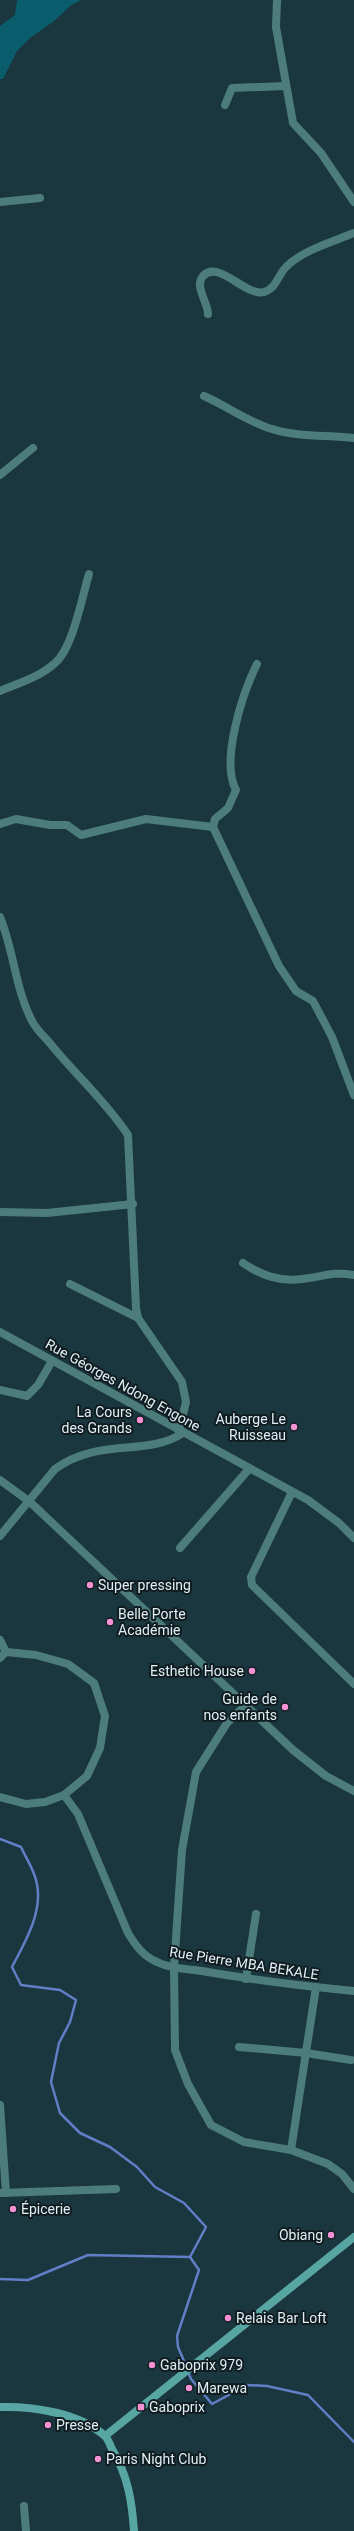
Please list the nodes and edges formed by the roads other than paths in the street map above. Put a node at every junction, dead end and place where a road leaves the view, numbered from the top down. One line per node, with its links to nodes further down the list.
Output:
1 (277, 0): 2 (street)
2 (286, 86): 3 (street); 6 (street)
3 (224, 105)
4 (40, 198): 5 (street)
5 (0, 202)
6 (354, 202)
7 (354, 233): 8 (street)
8 (208, 314)
9 (204, 396): 10 (street)
10 (354, 438)
11 (33, 448): 12 (street)
12 (0, 475)
13 (89, 574): 15 (street)
14 (257, 664): 17 (street)
15 (0, 691)
16 (0, 824): 17 (street)
17 (213, 827): 19 (street)
18 (0, 917): 20 (street)
19 (354, 1095)
20 (133, 1204): 21 (street); 25 (street)
21 (0, 1212)
22 (243, 1263): 23 (street)
23 (354, 1275)
24 (70, 1284): 25 (street)
25 (138, 1318): 29 (street)
26 (0, 1332): 27 (street, Rue Géorges Ndong Engone)
27 (52, 1361): 28 (street); 29 (street, Rue Géorges Ndong Engone)
28 (0, 1390)
29 (181, 1432): 30 (street, Rue Géorges Ndong Engone); 33 (street)
30 (249, 1469): 32 (street, Rue Géorges Ndong Engone); 36 (street)
31 (0, 1480): 33 (street)
32 (292, 1492): 35 (street, Rue Géorges Ndong Engone); 39 (street)
33 (30, 1502): 34 (street); 40 (street)
34 (0, 1536)
35 (354, 1538)
36 (180, 1548)
37 (0, 1640): 38 (street)
38 (3, 1655): 42 (street)
39 (354, 1684)
40 (245, 1706): 41 (street); 45 (street)
41 (354, 1791)
42 (64, 1795): 43 (street); 45 (street, Rue Pierre MBA BEKALE)
43 (0, 1797)
44 (256, 1914): 46 (street)
45 (174, 1967): 46 (street, Rue Pierre MBA BEKALE); 53 (street)
46 (246, 1979): 47 (street, Rue Pierre MBA BEKALE)
47 (316, 1987): 48 (street, Rue Pierre MBA BEKALE); 50 (street)
48 (354, 1991)
49 (238, 2047): 50 (street)
50 (306, 2053): 51 (street); 53 (street)
51 (351, 2060)
52 (0, 2105): 56 (street)
53 (292, 2150): 55 (street)
54 (116, 2188): 56 (street)
55 (354, 2189)
56 (3, 2193)
57 (354, 2237): 59 (main road)
58 (0, 2407): 59 (main road)
59 (105, 2436): 62 (main road)
60 (24, 2506): 61 (street)
61 (26, 2531)
62 (134, 2531)

